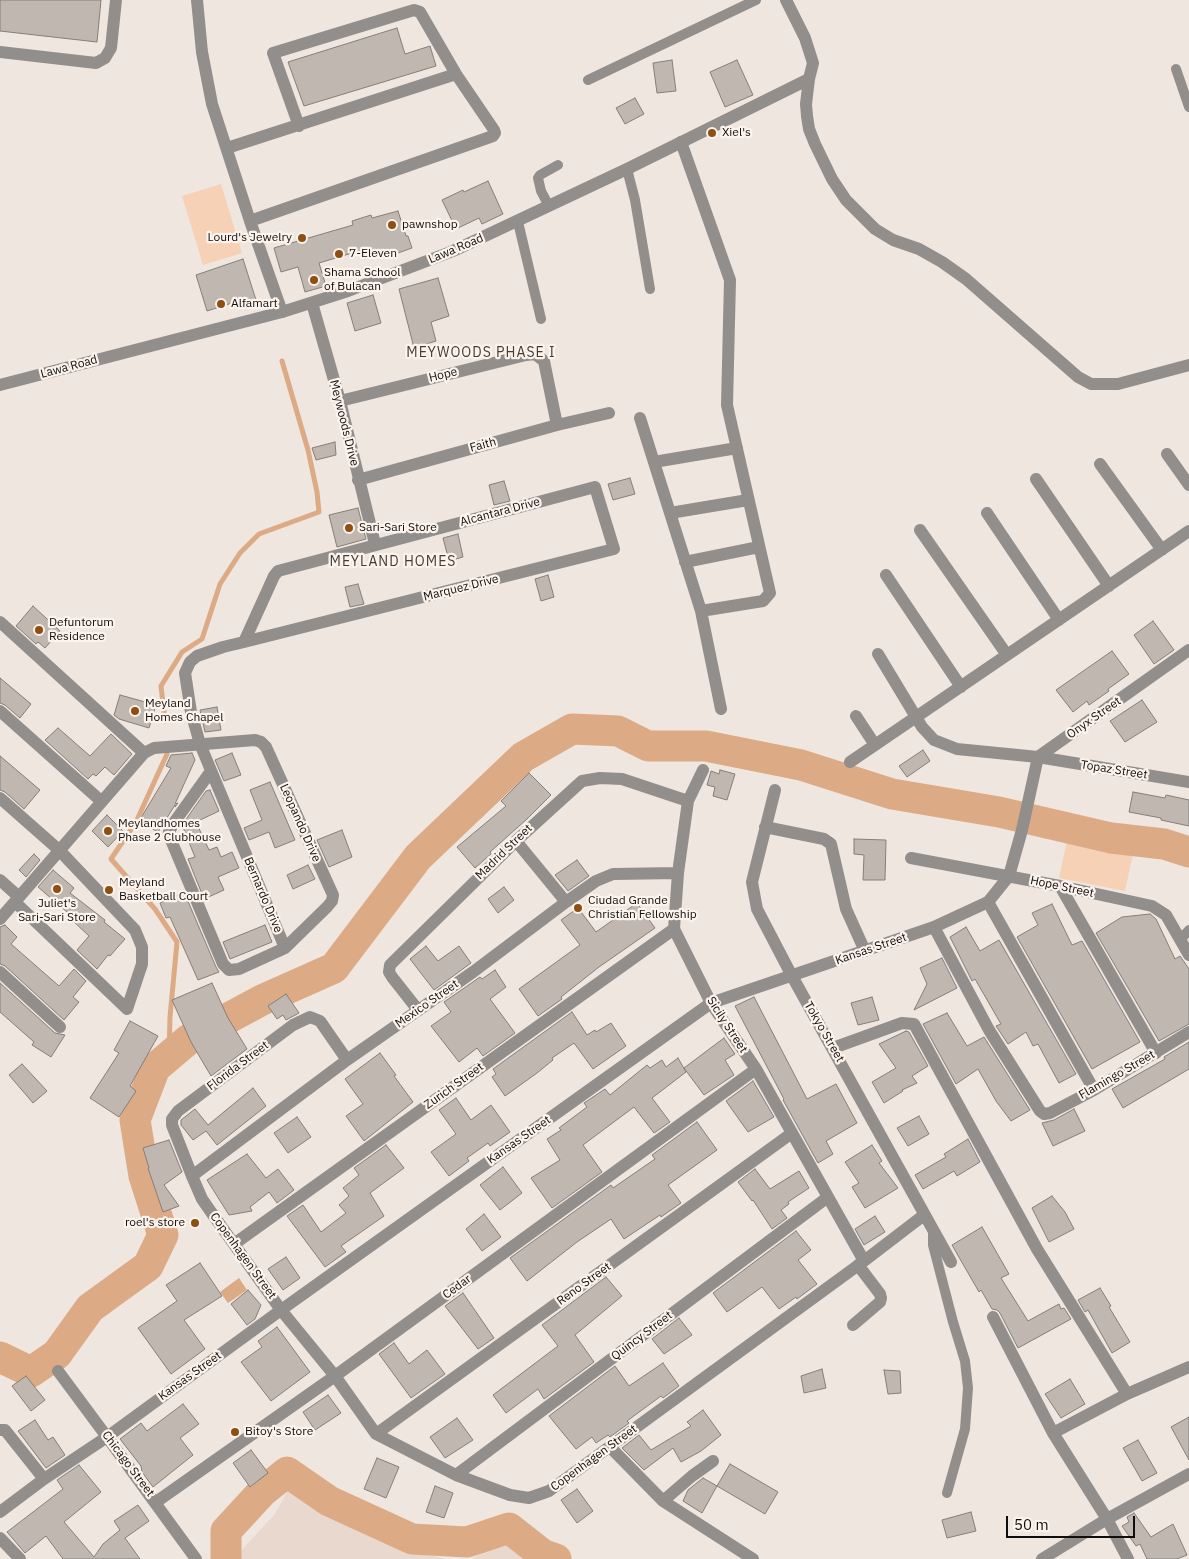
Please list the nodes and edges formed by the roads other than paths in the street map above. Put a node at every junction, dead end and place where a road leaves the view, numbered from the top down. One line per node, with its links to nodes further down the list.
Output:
1 (116, 0): 5 (street)
2 (197, 0): 13 (street)
3 (756, 0): 9 (lane)
4 (786, 0): 8 (street)
5 (0, 52)
6 (1176, 69): 10 (lane)
7 (456, 74): 11 (street); 11 (street); 17 (street)
8 (809, 79): 12 (street, Lawa Road); 23 (street)
9 (588, 80)
10 (1189, 107)
11 (299, 126): 13 (street)
12 (681, 142): 15 (street, Lawa Road); 29 (street)
13 (227, 148): 17 (street)
14 (558, 165): 16 (lane)
15 (627, 169): 16 (street, Lawa Road); 19 (lane)
16 (549, 206): 18 (street, Lawa Road)
17 (250, 222): 21 (street)
18 (518, 222): 20 (street, Lawa Road); 22 (lane)
19 (650, 289)
20 (312, 303): 21 (street, Lawa Road); 25 (street, Meywoods Drive)
21 (282, 312): 24 (street, Lawa Road)
22 (541, 320)
23 (1189, 365)
24 (0, 385)
25 (340, 401): 28 (street, Hope); 34 (street, Meywoods Drive)
26 (609, 412): 28 (street, Faith)
27 (640, 418): 31 (street)
28 (557, 425): 34 (street, Faith)
29 (737, 448): 31 (street); 37 (street)
30 (1167, 454): 35 (street)
31 (654, 462): 38 (street)
32 (1100, 464): 44 (street)
33 (1036, 479): 47 (street)
34 (358, 480): 42 (street, Meywoods Drive)
35 (1189, 485)
36 (595, 487): 42 (street, Alcantara Drive); 51 (street, Marquez Drive)
37 (748, 500): 38 (street); 43 (street)
38 (670, 513): 45 (street)
39 (987, 513): 49 (street)
40 (920, 530): 54 (street)
41 (1189, 531): 44 (street)
42 (376, 544): 51 (street, Alcantara Drive)
43 (759, 547): 45 (street); 48 (street)
44 (1162, 550): 47 (street)
45 (685, 562): 48 (street)
46 (886, 575): 55 (street)
47 (1109, 586): 49 (street)
48 (701, 611): 56 (street)
49 (1059, 620): 54 (street)
50 (0, 622): 62 (street)
51 (244, 642): 60 (street, Bernardo Drive)
52 (1189, 650): 63 (street, Onyx Street)
53 (878, 654): 59 (street, Topaz Street)
54 (1007, 655): 55 (street)
55 (961, 687): 59 (street)
56 (721, 709)
57 (0, 711): 70 (street)
58 (856, 716): 61 (street)
59 (916, 716): 61 (street); 63 (street, Topaz Street)
60 (200, 744): 62 (street); 66 (street, Bernardo Drive); 87 (street, Leopando Drive)
61 (875, 745): 64 (street)
62 (144, 753): 70 (street)
63 (1038, 758): 67 (street, Topaz Street); 77 (street, Kansas Street)
64 (850, 762)
65 (703, 770): 71 (street)
66 (212, 771): 87 (street, Bernardo Drive); 87 (street, Bernardo Drive)
67 (1189, 782)
68 (774, 790): 72 (street, Tokyo Street)
69 (0, 798): 74 (street)
70 (101, 801): 74 (street)
71 (688, 801): 73 (street, Madrid Street); 76 (street)
72 (765, 827): 88 (street); 91 (street, Tokyo Street)
73 (516, 841): 81 (street); 93 (street, Madrid Street)
74 (59, 850): 80 (street); 80 (street)
75 (910, 858): 77 (street, Hope Street)
76 (678, 873): 81 (street, Mexico Street); 85 (street)
77 (1009, 876): 79 (street, Hope Street); 82 (street, Kansas Street)
78 (0, 880): 80 (street)
79 (1060, 886): 86 (street, Hope Street); 97 (street)
80 (17, 899): 83 (street)
81 (566, 902): 93 (street, Mexico Street)
82 (988, 902): 84 (street, Kansas Street); 100 (street)
83 (0, 919)
84 (934, 927): 88 (street, Kansas Street); 100 (street, Flamingo Street)
85 (674, 929): 92 (street, Sicily Street); 106 (street, Zurich Street)
86 (1184, 935): 89 (street, Hope Street)
87 (286, 948)
88 (865, 951): 91 (street, Kansas Street)
89 (1189, 955)
90 (0, 972): 94 (street)
91 (792, 976): 92 (street, Kansas Street); 96 (street, Tokyo Street)
92 (711, 1003): 99 (street, Sicily Street); 109 (street, Kansas Street)
93 (418, 1010): 98 (street, Mexico Street)
94 (60, 1027)
95 (1189, 1032): 97 (street, Flamingo Street)
96 (833, 1048): 104 (street, Tokyo Street); 115 (street)
97 (1156, 1053): 100 (street, Flamingo Street)
98 (347, 1060): 102 (street, Mexico Street); 102 (street, Florida Street)
99 (756, 1069): 101 (street, Sicily Street); 114 (street, Cedar)
100 (1094, 1090)
101 (792, 1134): 103 (street, Sicily Street); 118 (street, Reno Street)
102 (192, 1176): 106 (street, Copenhagen Street)
103 (828, 1197): 108 (street, Sicily Street); 123 (street, Quincy Street)
104 (924, 1215): 105 (street, Tokyo Street); 108 (street, Copenhagen Street)
105 (933, 1229): 107 (street, Tokyo Street); 125 (lane)
106 (234, 1244): 109 (street, Copenhagen Street)
107 (952, 1262)
108 (861, 1263): 111 (street, Sicily Street); 120 (street, Copenhagen Street)
109 (281, 1310): 114 (street, Copenhagen Street); 119 (street, Kansas Street)
110 (993, 1317): 117 (street)
111 (854, 1325)
112 (1189, 1367): 115 (street)
113 (58, 1371): 119 (street, Chicago Street)
114 (335, 1376): 118 (street, Copenhagen Street); 127 (street, Cedar)
115 (1127, 1394): 117 (street)
116 (0, 1430): 124 (street)
117 (1053, 1433): 129 (street)
118 (376, 1434): 123 (street, Copenhagen Street)
119 (107, 1437): 124 (street, Kansas Street); 127 (street, Chicago Street)
120 (610, 1447): 123 (street, Copenhagen Street); 126 (street)
121 (713, 1462): 126 (street)
122 (1189, 1474): 129 (street)
123 (456, 1475)
124 (44, 1479): 128 (street, Kansas Street)
125 (947, 1493)
126 (663, 1501): 133 (street)
127 (156, 1502): 132 (street, Chicago Street)
128 (0, 1512)
129 (1107, 1519): 134 (street); 135 (street)
130 (0, 1538): 131 (street)
131 (20, 1559)
132 (196, 1559)
133 (753, 1559)
134 (1042, 1559)
135 (1128, 1559)

